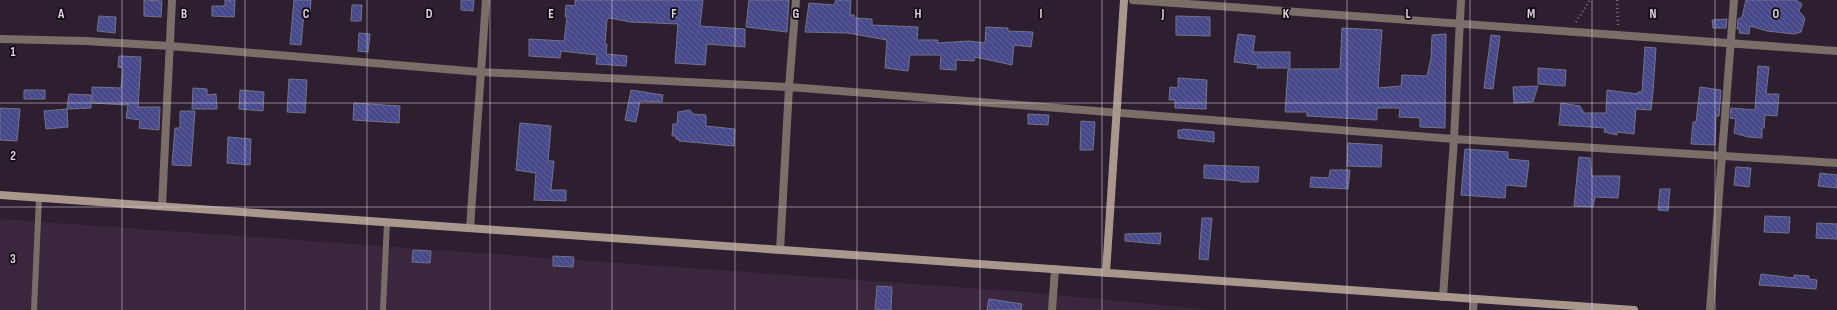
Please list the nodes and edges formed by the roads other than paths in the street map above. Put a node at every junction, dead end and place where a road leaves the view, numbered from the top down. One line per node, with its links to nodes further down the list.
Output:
1 (172, 0): 11 (street)
2 (486, 0): 13 (street)
3 (796, 0): 14 (street)
4 (1124, 0): 15 (street)
5 (1133, 0): 8 (street)
6 (1461, 0): 8 (street)
7 (1734, 0): 10 (street)
8 (1459, 24): 10 (street); 16 (street)
9 (0, 39): 11 (street)
10 (1731, 44): 12 (street); 17 (street)
11 (170, 46): 13 (street); 21 (street)
12 (1837, 51)
13 (480, 72): 14 (street); 23 (street)
14 (789, 87): 15 (street); 24 (street)
15 (1117, 112): 16 (street); 26 (street)
16 (1454, 139): 17 (street); 27 (street)
17 (1722, 156): 18 (street); 34 (street)
18 (1837, 163)
19 (0, 195): 20 (street)
20 (39, 198): 21 (street); 29 (lane)
21 (162, 206): 22 (street)
22 (387, 222): 23 (street); 30 (lane)
23 (470, 228): 24 (street)
24 (780, 250): 25 (street)
25 (1055, 269): 26 (street); 31 (street)
26 (1106, 273): 27 (street)
27 (1443, 297): 28 (street)
28 (1474, 299): 32 (street); 33 (street)
29 (34, 310)
30 (383, 310)
31 (1052, 310)
32 (1473, 310)
33 (1634, 310)
34 (1710, 310)

